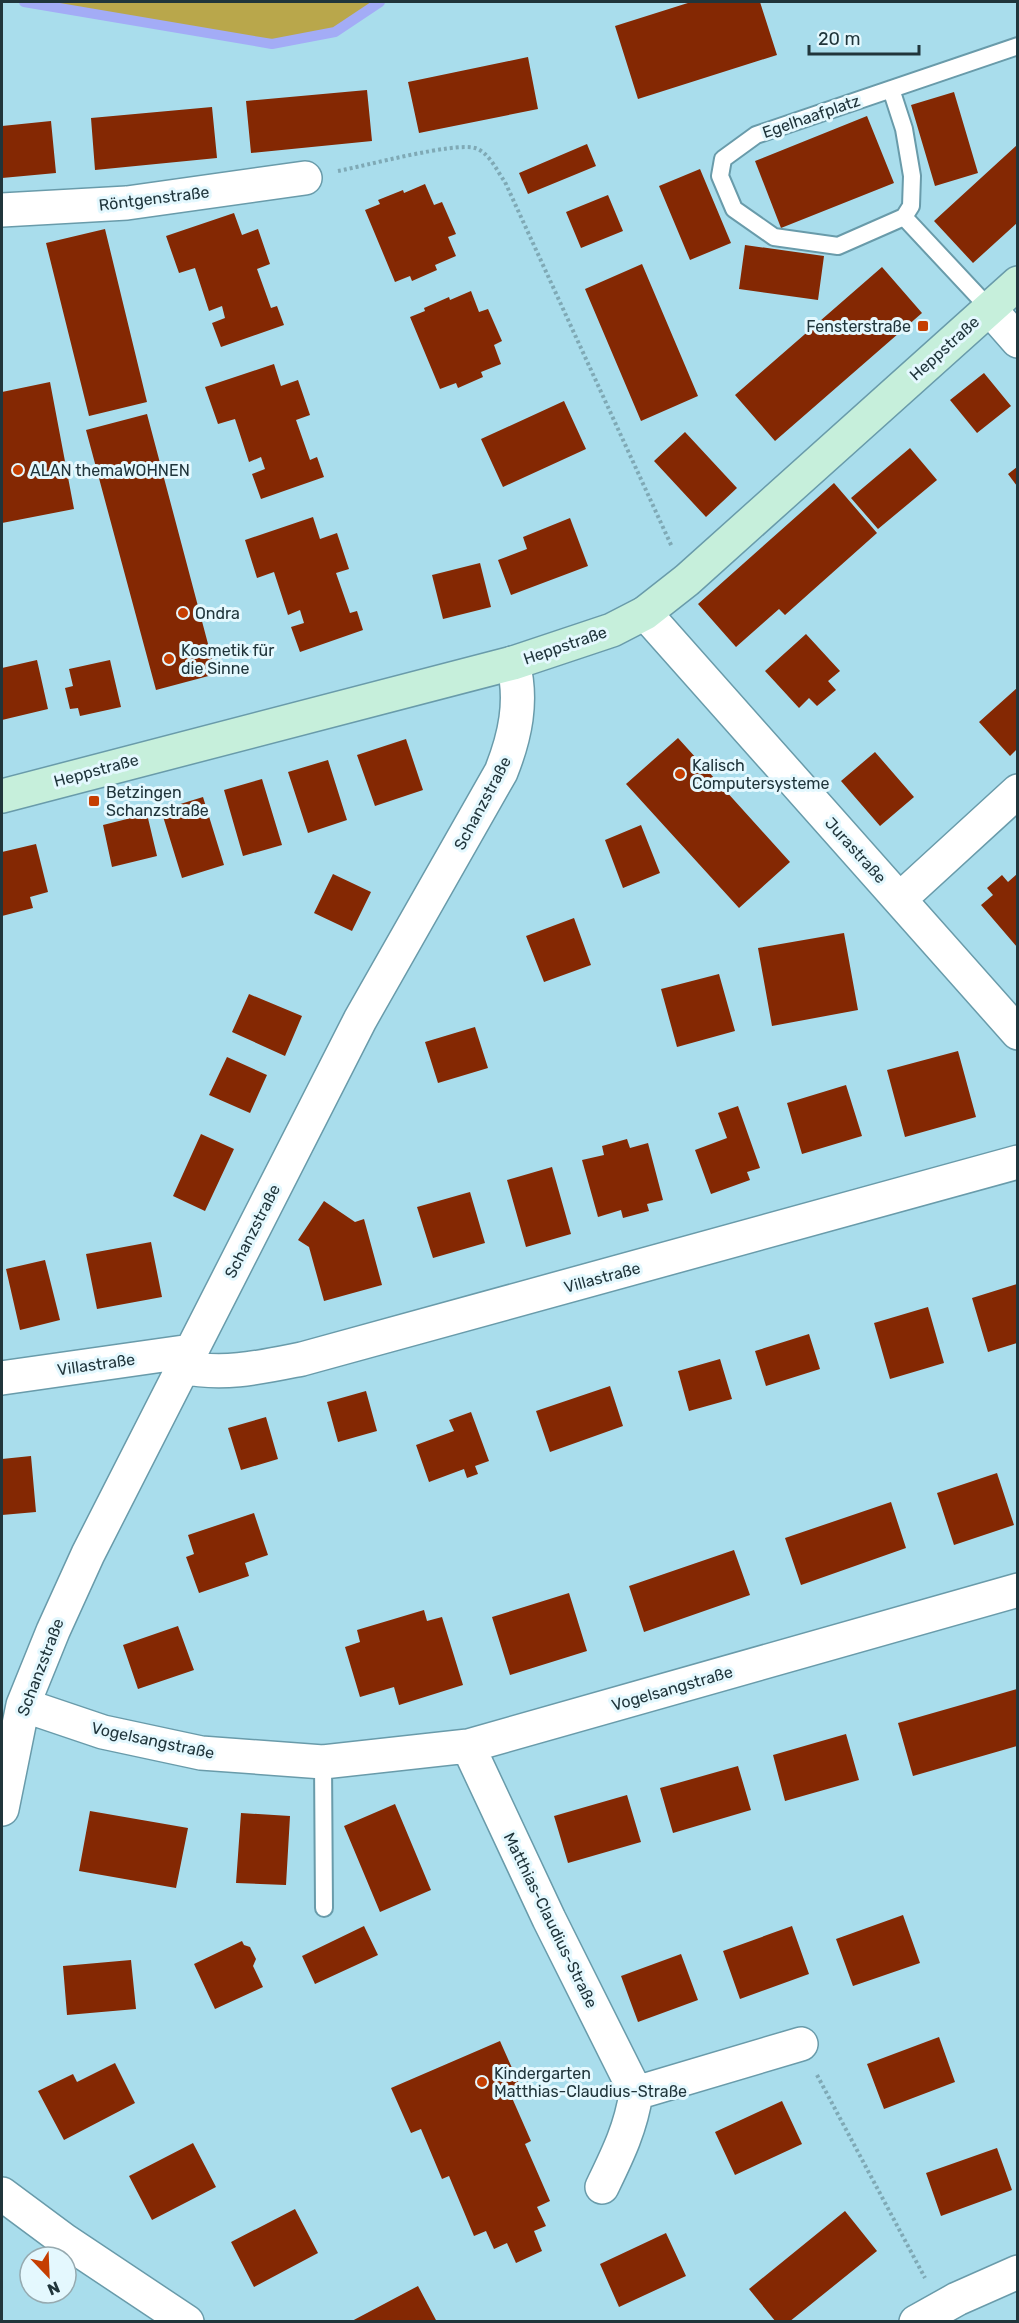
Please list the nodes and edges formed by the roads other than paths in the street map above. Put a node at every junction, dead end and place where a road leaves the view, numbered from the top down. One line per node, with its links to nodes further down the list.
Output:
1 (1017, 46): 2 (lane, Egelhaafplatz)
2 (891, 89): 5 (lane); 5 (lane, Egelhaafplatz)
3 (305, 178): 4 (street, Röntgenstraße)
4 (2, 210)
5 (904, 217): 7 (lane)
6 (1017, 284): 7 (street, Heppstraße)
7 (989, 308): 8 (street); 9 (street, Heppstraße)
8 (1017, 341)
9 (645, 613): 10 (street, Heppstraße); 13 (street, Jurastraße)
10 (513, 663): 12 (street, Heppstraße); 16 (street, Schanzstraße)
11 (1017, 791): 13 (street)
12 (2, 796)
13 (900, 899): 14 (street, Jurastraße)
14 (1017, 1033)
15 (1017, 1162): 16 (street, Villastraße)
16 (187, 1359): 17 (street, Villastraße); 19 (street, Schanzstraße)
17 (2, 1378)
18 (1017, 1590): 20 (street, Vogelsangstraße)
19 (23, 1705): 21 (street, Vogelsangstraße); 22 (street, Schanzstraße)
20 (468, 1746): 21 (street, Vogelsangstraße); 25 (street, Matthias-Claudius-Straße)
21 (323, 1762): 23 (lane)
22 (2, 1809)
23 (324, 1908)
24 (801, 2044): 25 (street)
25 (636, 2093): 26 (street)
26 (602, 2187)
27 (2, 2194): 30 (street)
28 (1017, 2272): 29 (street)
29 (945, 2313)
30 (186, 2321)

